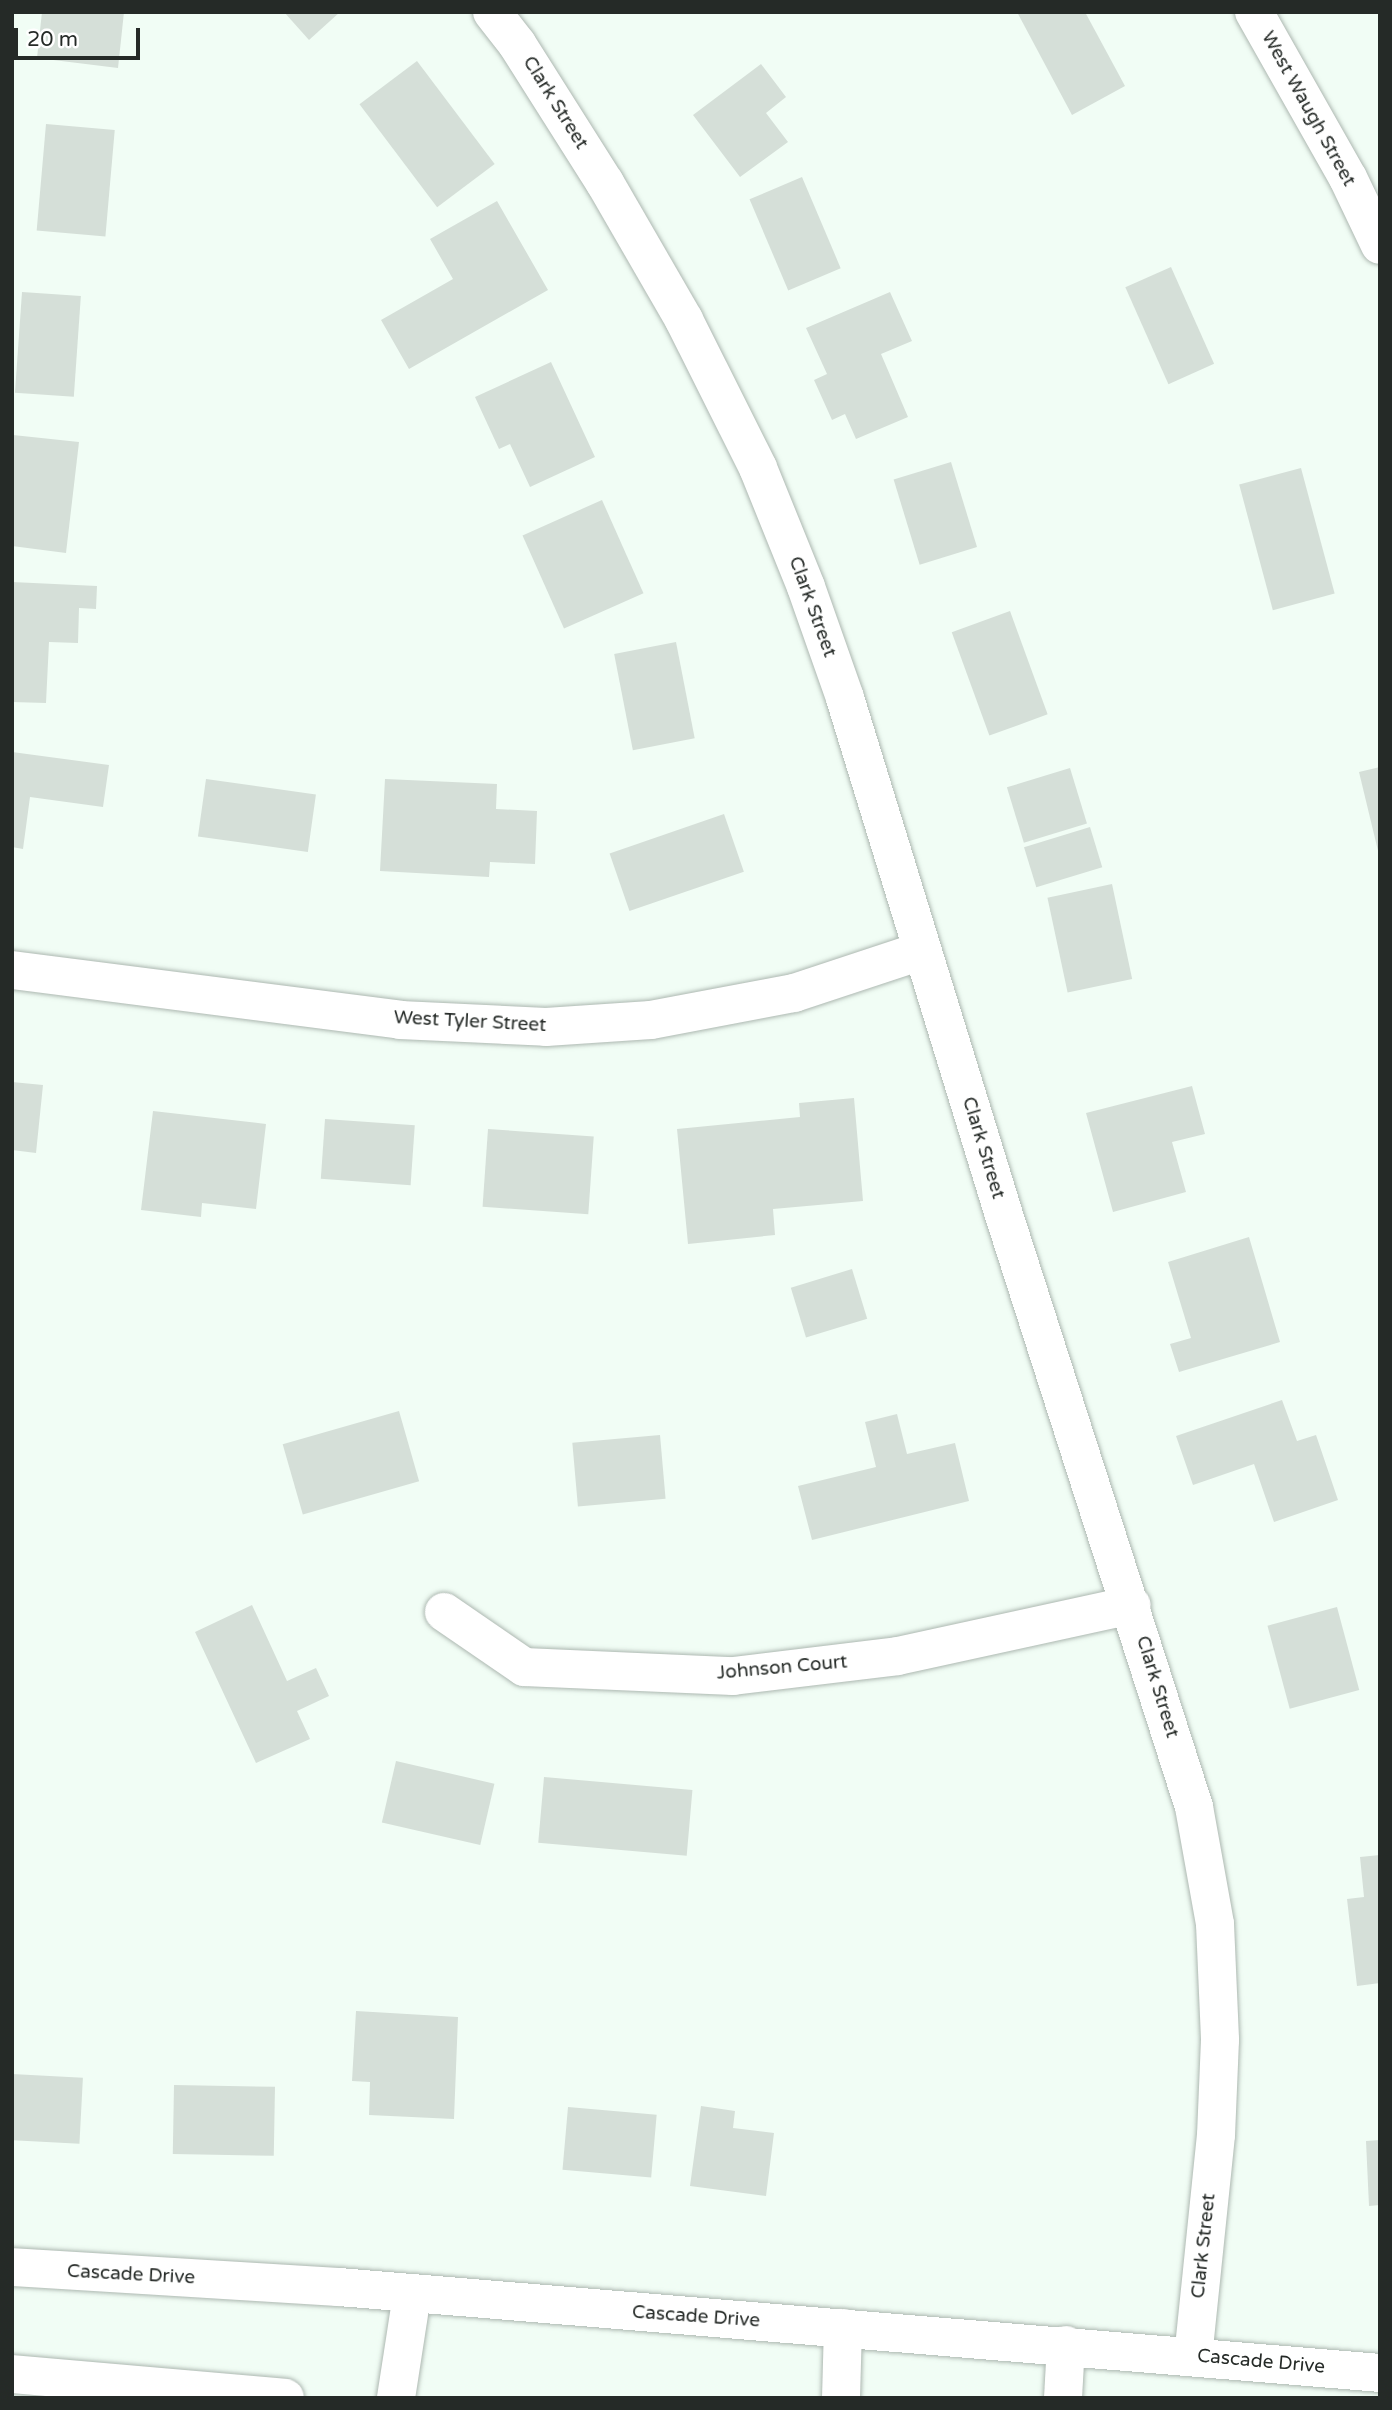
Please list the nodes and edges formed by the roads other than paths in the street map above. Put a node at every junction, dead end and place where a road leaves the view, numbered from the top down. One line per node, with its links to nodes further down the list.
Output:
1 (492, 12): 4 (street, Clark Street)
2 (1254, 12): 3 (street, West Waugh Street)
3 (1380, 245)
4 (921, 951): 5 (street, West Tyler Street); 6 (street, Clark Street)
5 (12, 970)
6 (1131, 1605): 7 (street, Johnson Court); 12 (street, Clark Street)
7 (444, 1612)
8 (12, 2267): 9 (street, Cascade Drive)
9 (412, 2295): 10 (street, Cascade Drive); 16 (street)
10 (843, 2328): 11 (street, Cascade Drive); 17 (street)
11 (1066, 2345): 12 (street, Cascade Drive); 18 (street)
12 (1193, 2356): 13 (street, Cascade Drive)
13 (1380, 2373)
14 (12, 2374): 15 (street)
15 (285, 2398)
16 (396, 2398)
17 (841, 2398)
18 (1063, 2398)

